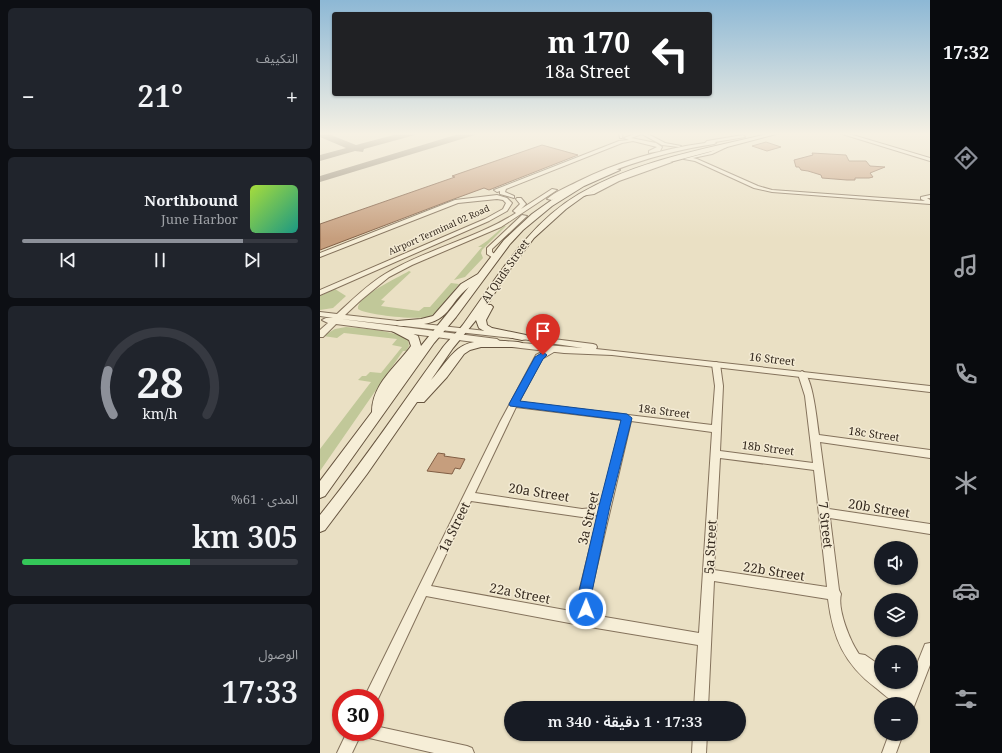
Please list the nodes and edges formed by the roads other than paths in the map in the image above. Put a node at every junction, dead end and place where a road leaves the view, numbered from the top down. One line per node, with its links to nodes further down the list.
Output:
1 (554, 168): 8 (street)
2 (603, 168): 9 (street)
3 (614, 168): 14 (street)
4 (623, 168): 14 (main road, Al Quds Street)
5 (641, 168): 10 (main road, Al Quds Street)
6 (650, 168): 10 (street)
7 (715, 168): 16 (street)
8 (503, 188): 13 (street); 15 (street)
9 (554, 190): 13 (street); 25 (street, Airport Terminal 02 Road)
10 (581, 196): 23 (main road, Al Quds Street)
11 (930, 196): 12 (street)
12 (923, 198): 16 (street); 17 (street)
13 (519, 199): 28 (street, Airport Terminal 02 Road)
14 (552, 200): 18 (main road, Al Quds Street); 19 (street)
15 (457, 201): 20 (street, Airport Terminal 02 Road); 24 (street, Airport Terminal 02 Road)
16 (915, 202): 17 (street)
17 (930, 202)
18 (530, 219): 19 (main road); 21 (main road, Al Quds Street)
19 (516, 223): 21 (street)
20 (320, 255)
21 (495, 257): 22 (main road, Al Quds Street)
22 (482, 275): 30 (main road); 31 (main road, Al Quds Street)
23 (498, 280): 32 (main road, Al Quds Street); 33 (main road)
24 (320, 294)
25 (354, 302): 27 (street); 28 (street, Airport Terminal 02 Road)
26 (320, 314): 28 (street)
27 (368, 319): 28 (street); 30 (street)
28 (328, 324): 29 (street); 29 (street)
29 (352, 324): 30 (street)
30 (397, 326): 31 (street); 42 (main road)
31 (439, 331): 32 (street, 16 Street); 42 (main road, Al Quds Street)
32 (461, 334): 33 (street, 16 Street); 43 (main road, Al Quds Street)
33 (520, 341): 34 (street, 16 Street); 36 (street, 16 Street); 43 (main road)
34 (534, 347): 35 (street, 16 Street); 37 (street)
35 (555, 349): 36 (street, 16 Street); 37 (street)
36 (612, 352): 38 (street, 16 Street)
37 (539, 357): 41 (street, 1a Street)
38 (720, 364): 39 (street, 16 Street); 45 (street, 5a Street)
39 (805, 374): 40 (street, 16 Street); 46 (street, 7 Street)
40 (930, 389)
41 (514, 404): 44 (street, 18a Street); 51 (street, 1a Street)
42 (378, 413): 50 (main road, Al Quds Street)
43 (403, 414): 54 (main road, Al Quds Street)
44 (627, 418): 45 (street, 18a Street); 52 (street, 3a Street)
45 (717, 429): 47 (street, 5a Street)
46 (814, 438): 48 (street, 18c Street); 49 (street, 7 Street)
47 (715, 454): 49 (street, 18b Street); 56 (street, 5a Street)
48 (930, 454)
49 (818, 467): 53 (street, 7 Street)
50 (320, 492)
51 (469, 496): 52 (street, 20a Street); 57 (street, 1a Street)
52 (605, 506): 59 (street, 3a Street)
53 (824, 513): 55 (street, 20b Street); 58 (street, 7 Street)
54 (320, 526)
55 (930, 530)
56 (709, 575): 58 (street, 22b Street); 60 (street, 5a Street)
57 (424, 590): 59 (street, 22a Street); 64 (street, 1a Street)
58 (835, 594): 62 (street, 7 Street)
59 (596, 622): 60 (street, 22a Street)
60 (705, 640): 69 (street, 5a Street)
61 (930, 649): 68 (street)
62 (850, 653): 63 (street); 66 (street, 7 Street)
63 (874, 669)
64 (375, 689)
65 (900, 689): 67 (street)
66 (905, 697)
67 (907, 697)
68 (910, 697)
69 (701, 701)
70 (384, 735): 75 (street)
71 (350, 741): 74 (street)
72 (700, 741): 76 (street)
73 (893, 741): 77 (street)
74 (344, 753)
75 (467, 753)
76 (699, 753)
77 (889, 753)

